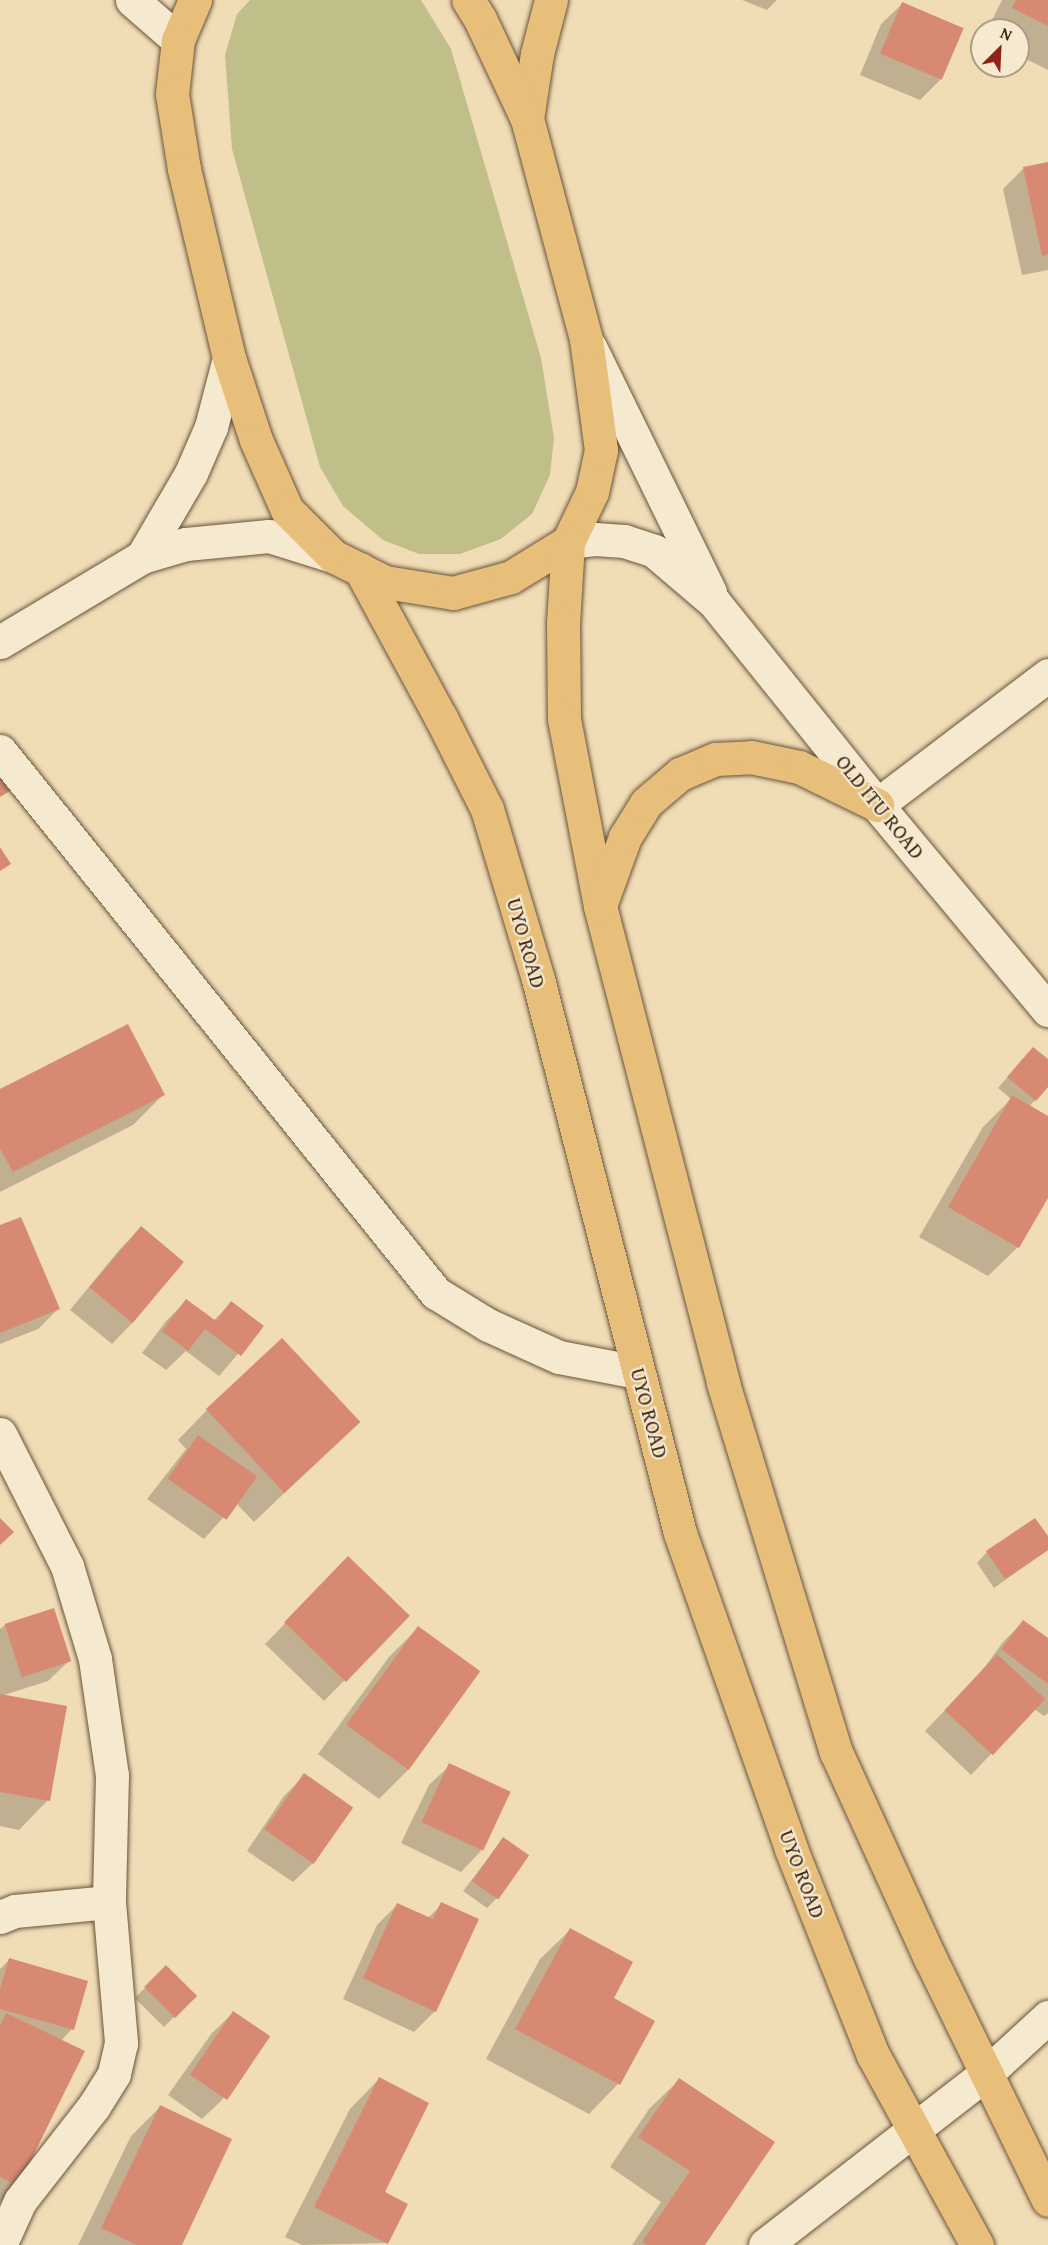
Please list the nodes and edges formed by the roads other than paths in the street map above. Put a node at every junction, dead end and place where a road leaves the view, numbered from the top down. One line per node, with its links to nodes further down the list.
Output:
1 (132, 0): 5 (street)
2 (195, 0): 5 (main road)
3 (468, 0): 6 (main road)
4 (551, 0): 6 (main road)
5 (178, 40): 8 (main road)
6 (526, 119): 7 (main road)
7 (586, 339): 9 (main road); 12 (street)
8 (229, 358): 10 (street); 11 (main road)
9 (568, 542): 11 (main road); 12 (street); 17 (main road)
10 (142, 557): 11 (street); 13 (street)
11 (347, 563): 19 (main road, UYO ROAD)
12 (714, 602): 16 (street, OLD ITU ROAD)
13 (0, 642)
14 (1048, 675): 16 (street)
15 (0, 751): 19 (street)
16 (877, 805): 17 (main road); 18 (street, OLD ITU ROAD)
17 (600, 906): 24 (main road)
18 (1048, 1010)
19 (638, 1372): 25 (main road, UYO ROAD)
20 (3, 1447): 21 (street)
21 (109, 1902): 22 (street); 27 (street)
22 (0, 1917)
23 (1048, 2017): 24 (street)
24 (987, 2073): 25 (street); 26 (main road)
25 (914, 2130): 28 (street); 29 (main road, UYO ROAD)
26 (1048, 2200)
27 (0, 2245)
28 (765, 2245)
29 (977, 2245)

